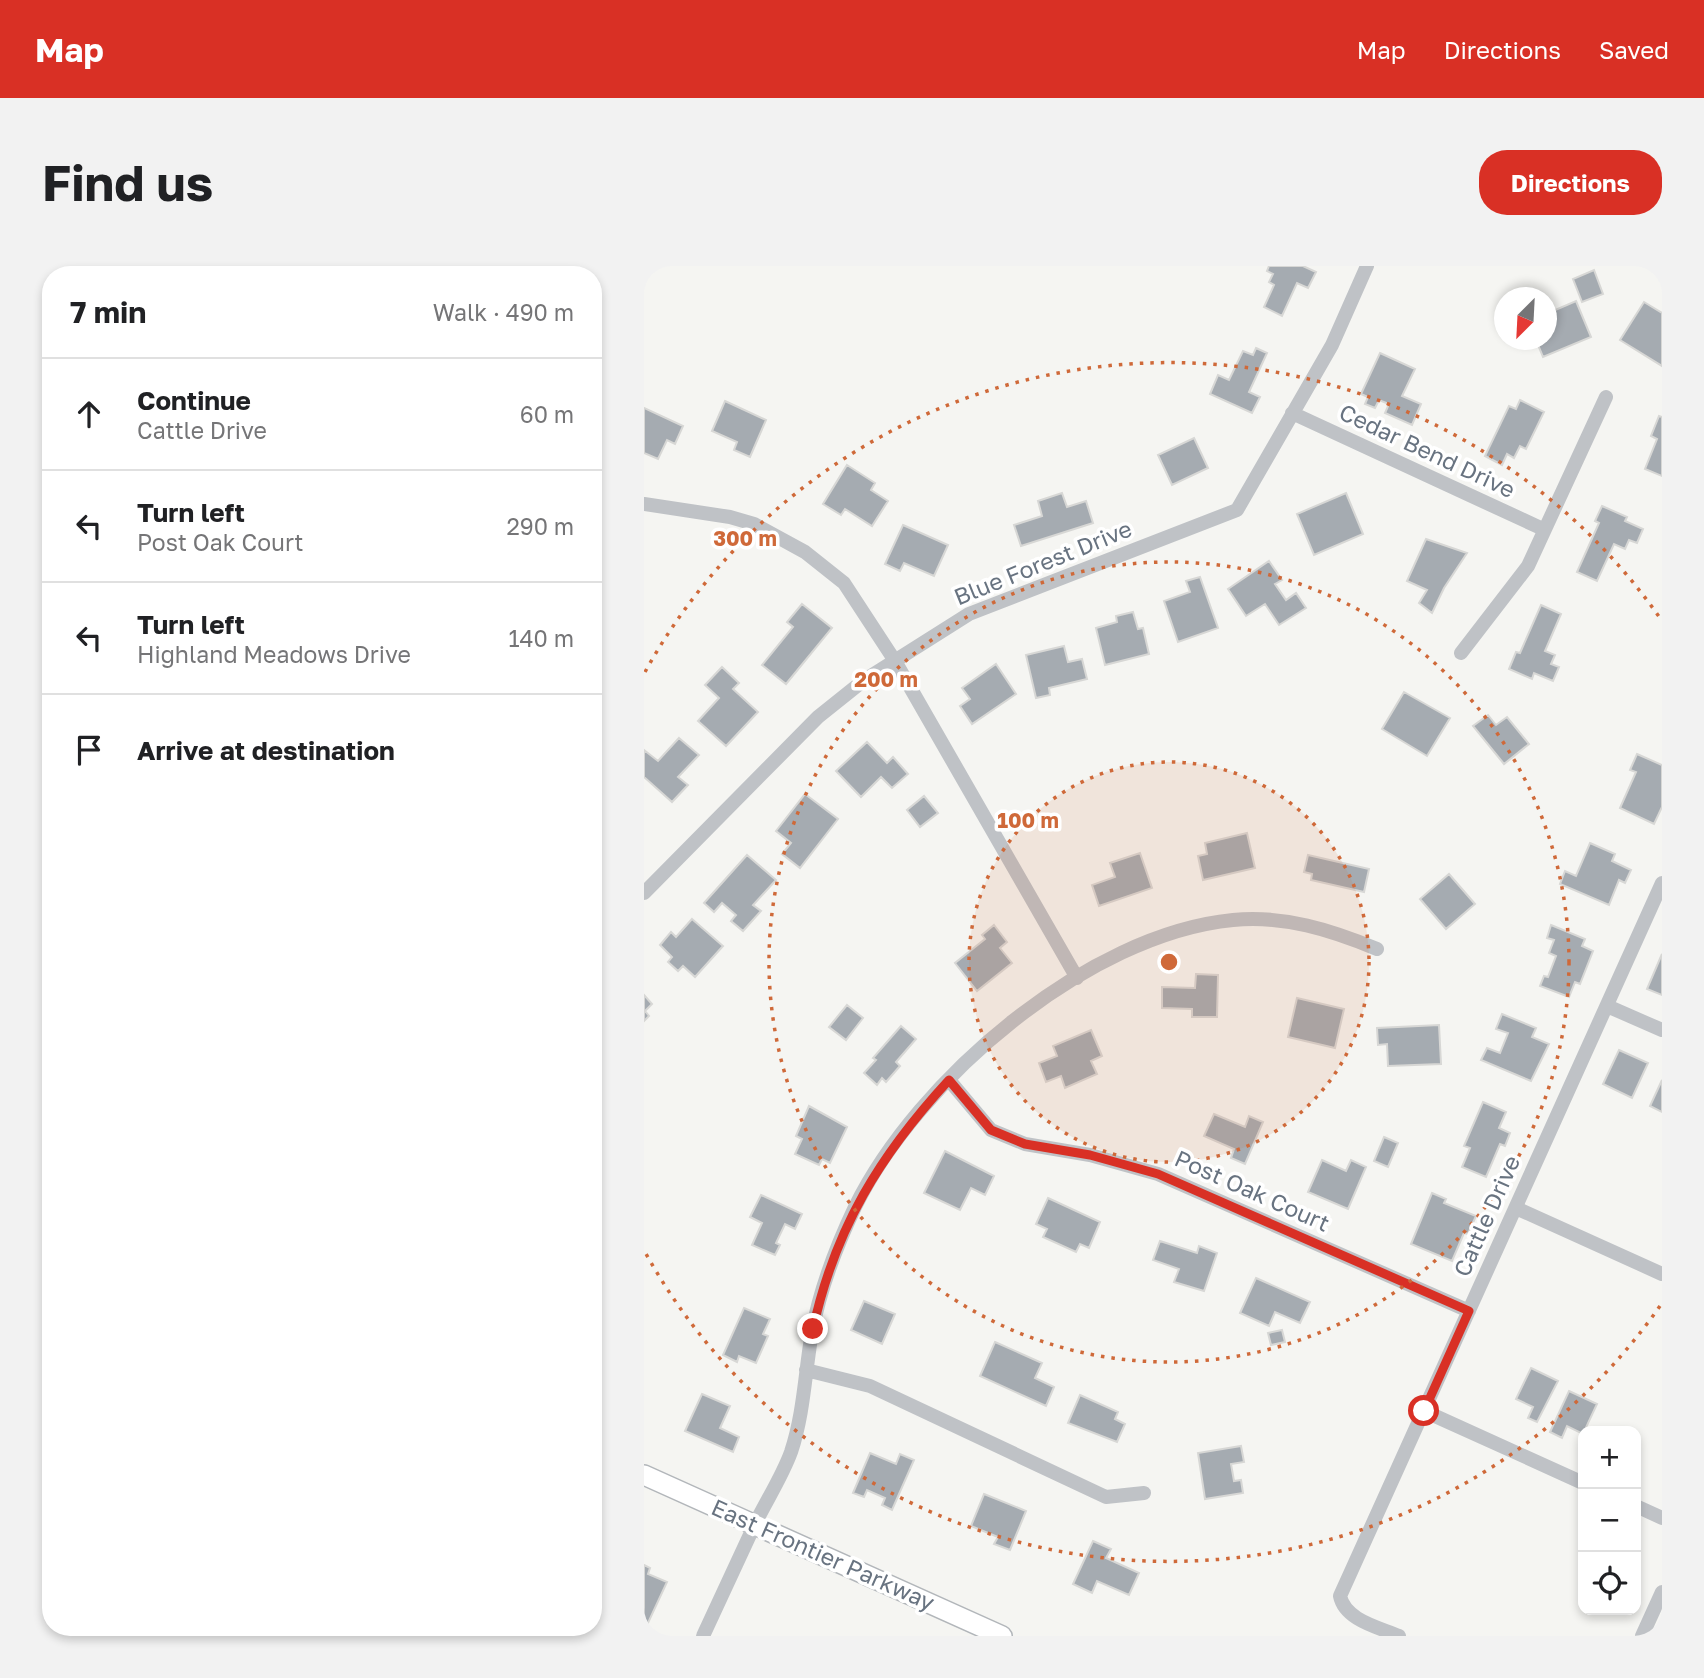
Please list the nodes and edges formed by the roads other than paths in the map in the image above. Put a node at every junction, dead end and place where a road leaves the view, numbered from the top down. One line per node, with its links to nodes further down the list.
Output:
1 (1367, 266): 3 (street, Blue Forest Drive)
2 (1606, 397): 5 (street)
3 (1292, 413): 5 (street, Cedar Bend Drive); 7 (street, Blue Forest Drive)
4 (644, 504): 7 (street)
5 (1543, 529): 6 (street)
6 (1461, 653)
7 (895, 661): 9 (street, Blue Forest Drive); 11 (street)
8 (1662, 883): 12 (street, Cattle Drive)
9 (644, 893)
10 (1377, 949): 11 (street)
11 (1077, 978): 14 (street)
12 (1607, 1006): 13 (street); 15 (street, Cattle Drive)
13 (1662, 1030)
14 (949, 1080): 17 (street, Post Oak Court); 18 (street)
15 (1516, 1208): 16 (street); 17 (street, Cattle Drive)
16 (1662, 1274)
17 (1469, 1311): 19 (street, Cattle Drive)
18 (806, 1370): 22 (street); 25 (street)
19 (1424, 1411): 21 (street); 29 (street, Cattle Drive)
20 (644, 1475): 25 (street, East Frontier Parkway)
21 (1578, 1481)
22 (1144, 1493)
23 (1641, 1508): 24 (street)
24 (1662, 1518)
25 (754, 1525): 27 (street); 28 (street, East Frontier Parkway)
26 (1662, 1592): 30 (street)
27 (704, 1636)
28 (1002, 1636)
29 (1399, 1636)
30 (1642, 1636)

